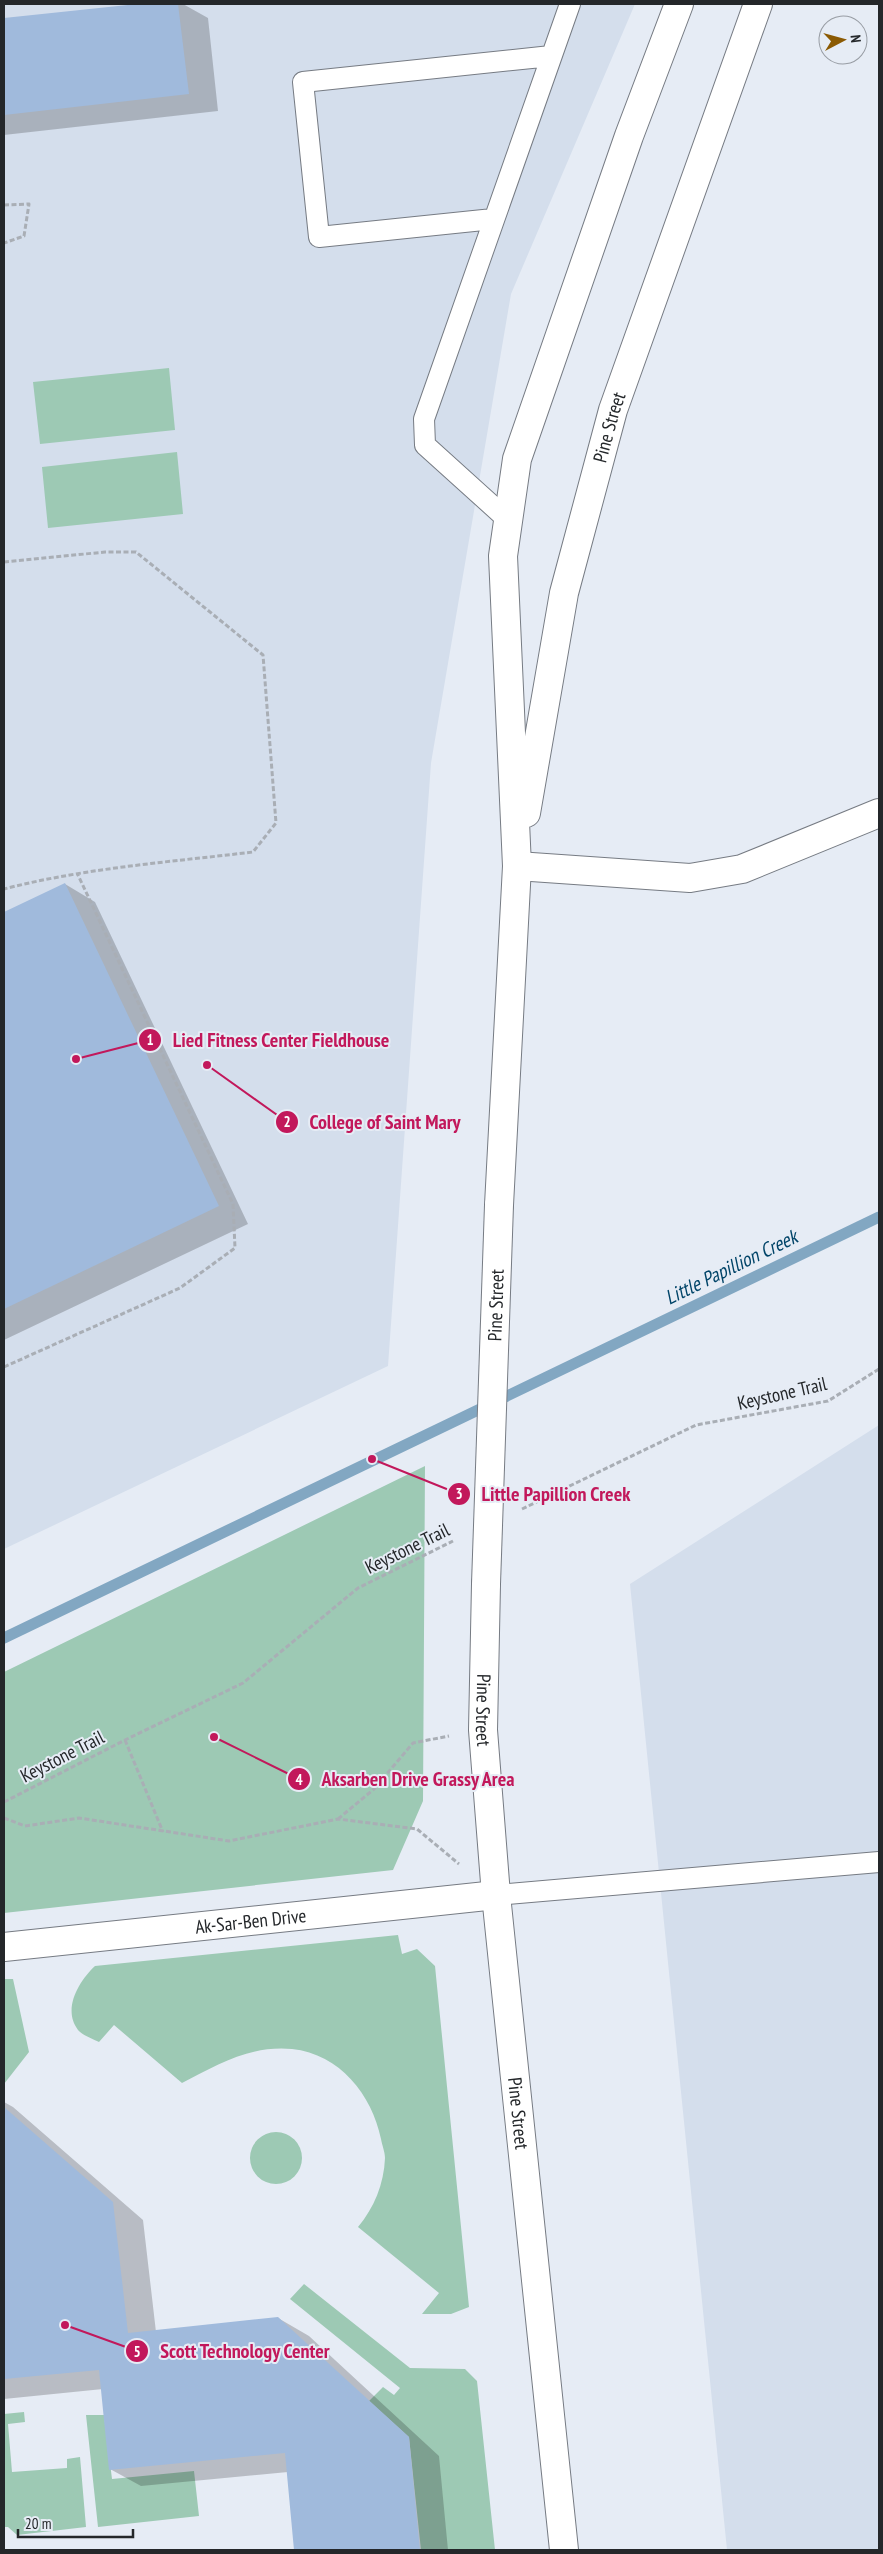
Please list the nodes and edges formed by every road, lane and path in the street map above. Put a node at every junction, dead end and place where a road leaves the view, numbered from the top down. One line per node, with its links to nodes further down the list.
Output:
1 (570, 4): 4 (lane)
2 (678, 4): 8 (street, Pine Street)
3 (758, 4): 11 (street, Pine Street)
4 (551, 56): 6 (lane); 6 (lane)
5 (4, 204): 7 (path)
6 (493, 219): 8 (lane)
7 (4, 243)
8 (508, 520): 11 (street, Pine Street)
9 (4, 562): 12 (path)
10 (879, 813): 11 (street)
11 (517, 866): 18 (street, Pine Street, bridge)
12 (78, 875): 13 (path); 14 (path)
13 (4, 889)
14 (4, 1367)
15 (879, 1369): 16 (path, Keystone Trail)
16 (519, 1510)
17 (456, 1540): 19 (path, Keystone Trail)
18 (482, 1730): 22 (path); 25 (street, Pine Street)
19 (125, 1740): 20 (path, Keystone Trail); 23 (path)
20 (4, 1802)
21 (4, 1818): 23 (path)
22 (338, 1819): 23 (path); 25 (path)
23 (163, 1832)
24 (879, 1862): 25 (lane)
25 (496, 1895): 26 (street, Ak-Sar-Ben Drive); 27 (street, Pine Street)
26 (4, 1947)
27 (564, 2550)

